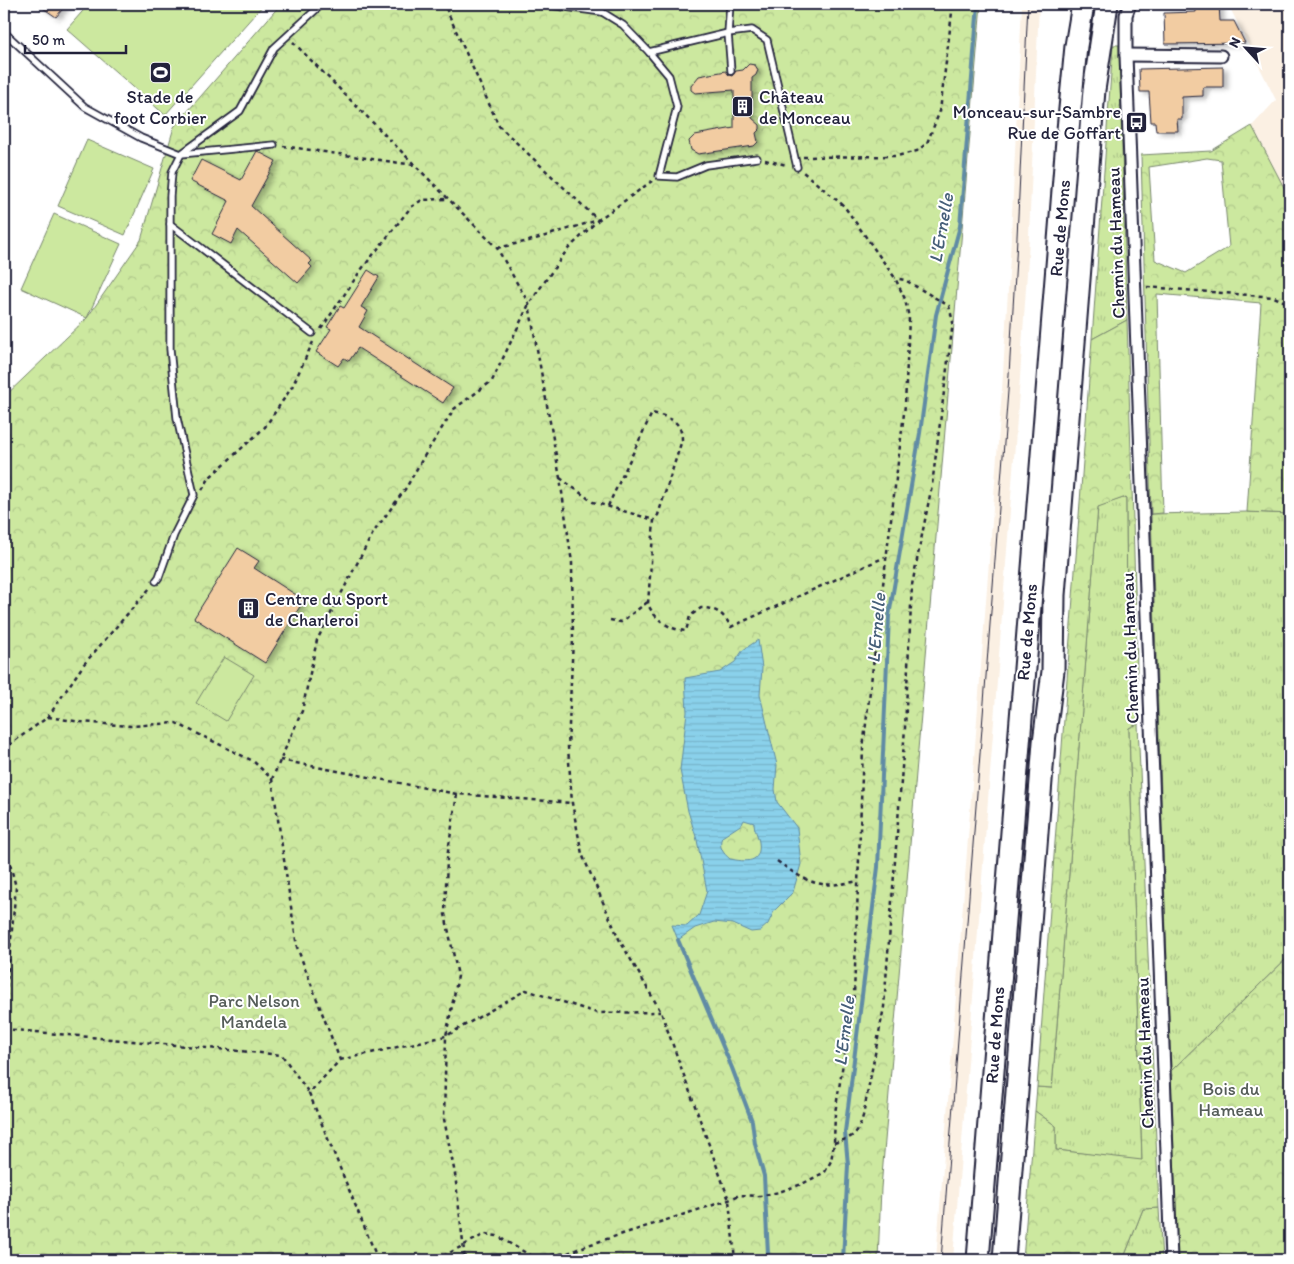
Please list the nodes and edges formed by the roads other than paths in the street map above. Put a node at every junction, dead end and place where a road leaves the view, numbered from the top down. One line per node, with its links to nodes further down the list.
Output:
1 (322, 4): 19 (lane)
2 (542, 4): 9 (lane)
3 (596, 4): 9 (lane)
4 (730, 4): 11 (lane)
5 (1084, 4): 25 (highway, Rue de Mons)
6 (1107, 4): 13 (highway, Rue de Mons)
7 (1119, 4): 8 (street, Chemin du Hameau)
8 (1128, 9): 12 (street, Chemin du Hameau)
9 (602, 12): 14 (lane)
10 (4, 32): 19 (lane)
11 (728, 34): 14 (lane); 17 (lane); 21 (lane)
12 (1126, 34): 13 (street); 15 (street, Chemin du Hameau)
13 (1102, 36): 26 (highway, Rue de Mons)
14 (650, 52): 20 (lane)
15 (1126, 55): 16 (street); 27 (street, Chemin du Hameau)
16 (1221, 56)
17 (731, 71)
18 (274, 145): 19 (lane)
19 (182, 154): 22 (lane)
20 (757, 158)
21 (797, 167)
22 (170, 224): 23 (lane); 24 (lane)
23 (314, 335)
24 (156, 581)
25 (978, 1260)
26 (1004, 1260)
27 (1171, 1260)

